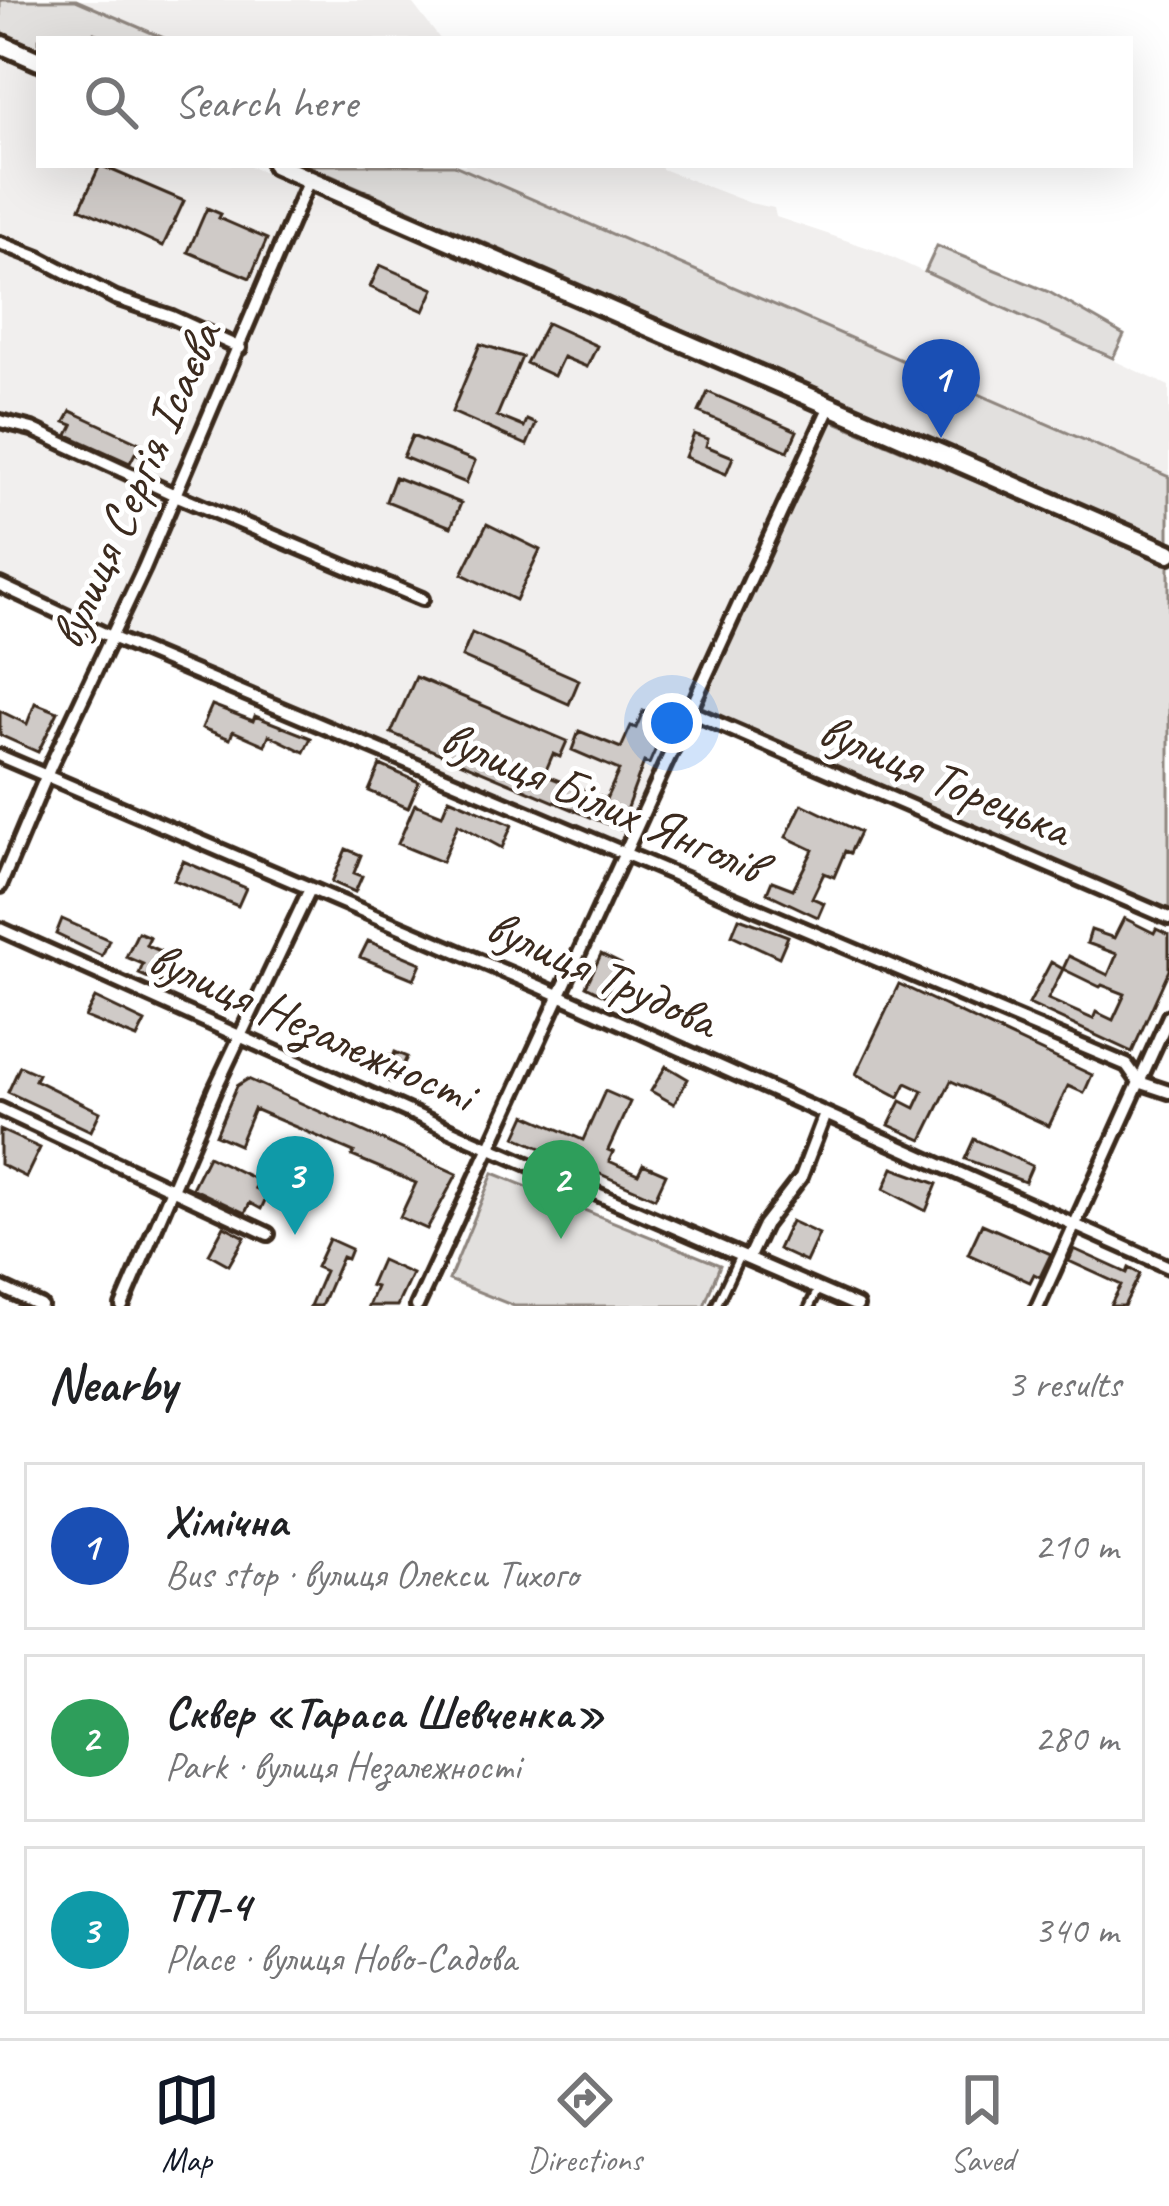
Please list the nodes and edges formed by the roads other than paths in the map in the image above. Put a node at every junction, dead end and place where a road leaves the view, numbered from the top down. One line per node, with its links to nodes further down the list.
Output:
1 (0, 44): 2 (main road)
2 (36, 61)
3 (283, 168): 4 (main road)
4 (309, 180): 6 (street, вулиця Сергія Ісаєва); 7 (main road)
5 (0, 243): 6 (street)
6 (240, 348): 9 (street, вулиця Сергія Ісаєва)
7 (829, 408): 10 (main road); 14 (street)
8 (0, 422): 9 (street)
9 (176, 495): 12 (street); 13 (street, вулиця Сергія Ісаєва)
10 (1169, 553)
11 (0, 585): 13 (street, вулиця Білих Янголів)
12 (422, 599)
13 (111, 637): 16 (street, вулиця Сергія Ісаєва); 17 (street, вулиця Білих Янголів)
14 (689, 711): 17 (street); 20 (street, вулиця Торецька)
15 (0, 756): 16 (street, вулиця Трудова)
16 (46, 777): 18 (street, вулиця Сергія Ісаєва); 19 (street, вулиця Трудова)
17 (624, 852): 22 (street); 25 (street, вулиця Білих Янголів)
18 (0, 886)
19 (310, 889): 22 (street, вулиця Трудова); 24 (street)
20 (1169, 918)
21 (0, 929): 24 (street, вулиця Незалежності)
22 (557, 995): 28 (street, вулиця Трудова); 29 (street)
23 (1169, 1016): 25 (street)
24 (241, 1038): 29 (street, вулиця Незалежності); 30 (street)
25 (1139, 1082): 26 (street, вулиця Білих Янголів); 31 (street)
26 (1169, 1092)
27 (0, 1109): 30 (street)
28 (825, 1114): 31 (street, вулиця Трудова); 33 (street)
29 (489, 1146): 33 (street, вулиця Незалежності); 39 (street)
30 (171, 1188): 32 (street); 38 (street)
31 (1075, 1225): 34 (street, вулиця Трудова); 43 (street)
32 (268, 1234)
33 (744, 1257): 36 (street, вулиця Незалежності); 40 (lane)
34 (1169, 1267)
35 (0, 1287): 37 (street)
36 (818, 1289): 41 (lane); 42 (street, вулиця Незалежності)
37 (41, 1306)
38 (122, 1306)
39 (417, 1306)
40 (716, 1306)
41 (811, 1306)
42 (857, 1306)
43 (1038, 1306)

